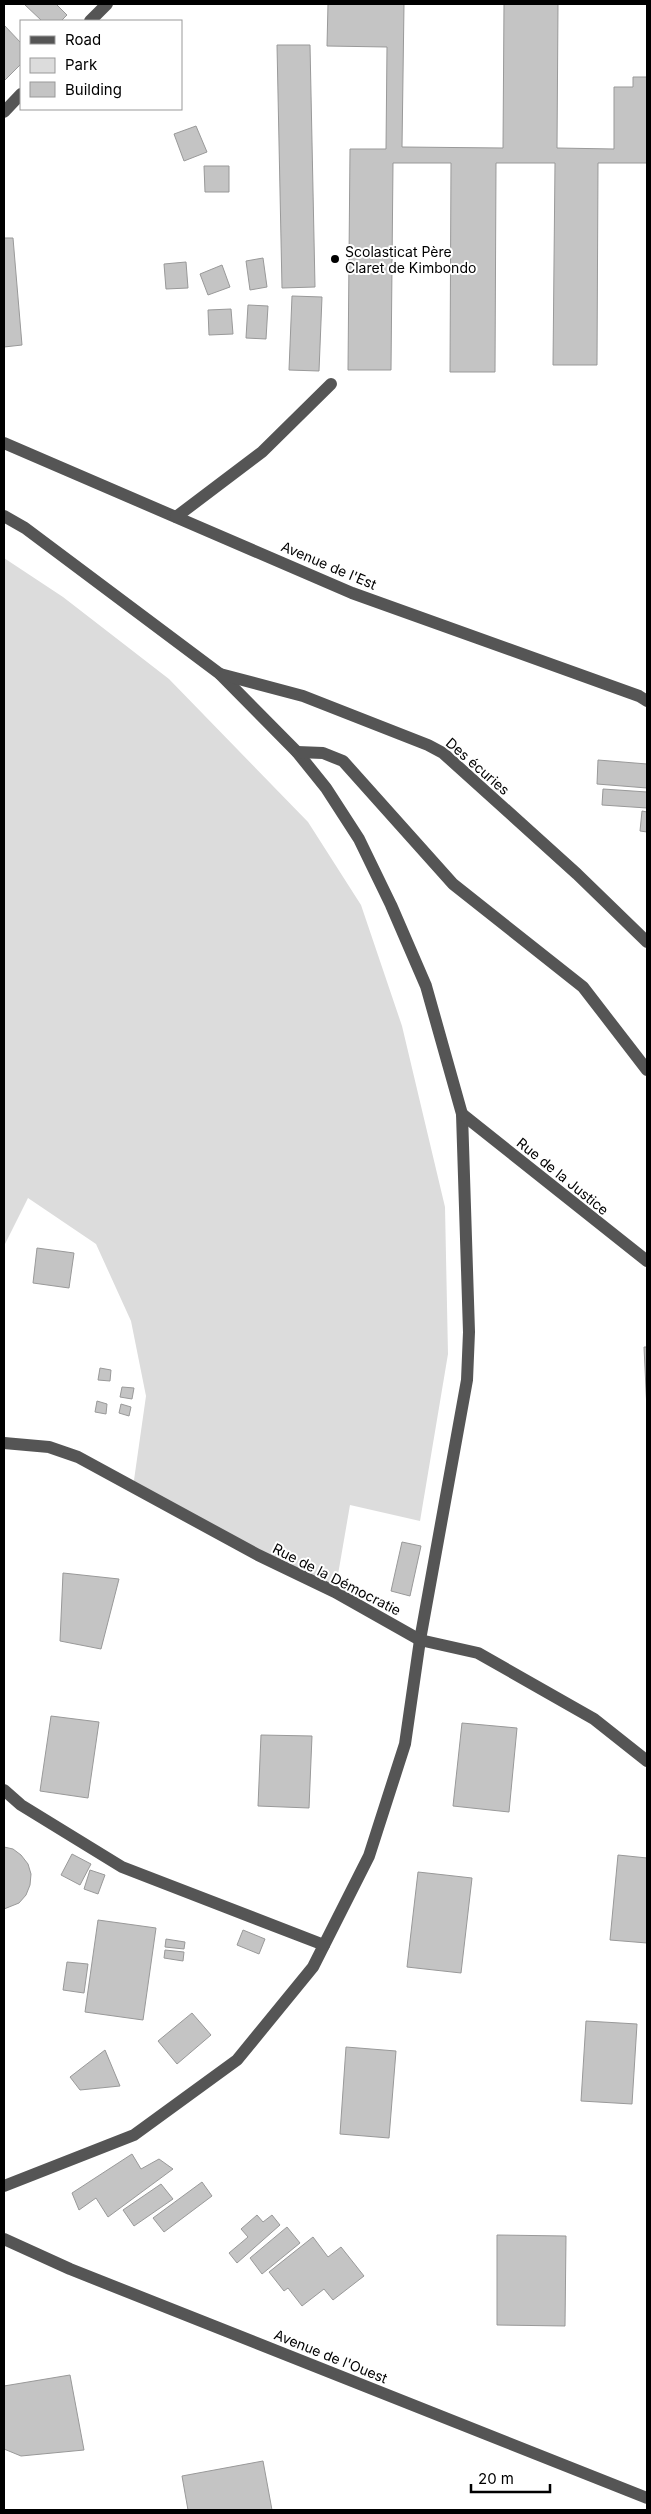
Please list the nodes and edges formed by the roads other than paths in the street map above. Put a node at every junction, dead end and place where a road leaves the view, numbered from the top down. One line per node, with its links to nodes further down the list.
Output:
1 (107, 4): 2 (street)
2 (91, 20)
3 (20, 95): 4 (street)
4 (4, 112)
5 (331, 384): 8 (street)
6 (4, 443): 8 (street, Avenue de l'Est)
7 (4, 516): 9 (street)
8 (176, 517): 10 (street, Avenue de l'Est)
9 (220, 674): 11 (street); 12 (street, Des écuries)
10 (647, 701)
11 (297, 752): 13 (street); 14 (street)
12 (647, 942)
13 (647, 1070)
14 (462, 1114): 15 (street, Rue de la Justice); 17 (street)
15 (647, 1261)
16 (4, 1443): 17 (street, Rue de la Démocratie)
17 (420, 1640): 18 (street, Rue de la Démocratie); 20 (street)
18 (647, 1761)
19 (4, 1790): 20 (street)
20 (324, 1945): 21 (street)
21 (4, 2186)
22 (4, 2239): 23 (street, Avenue de l'Ouest)
23 (647, 2498)

